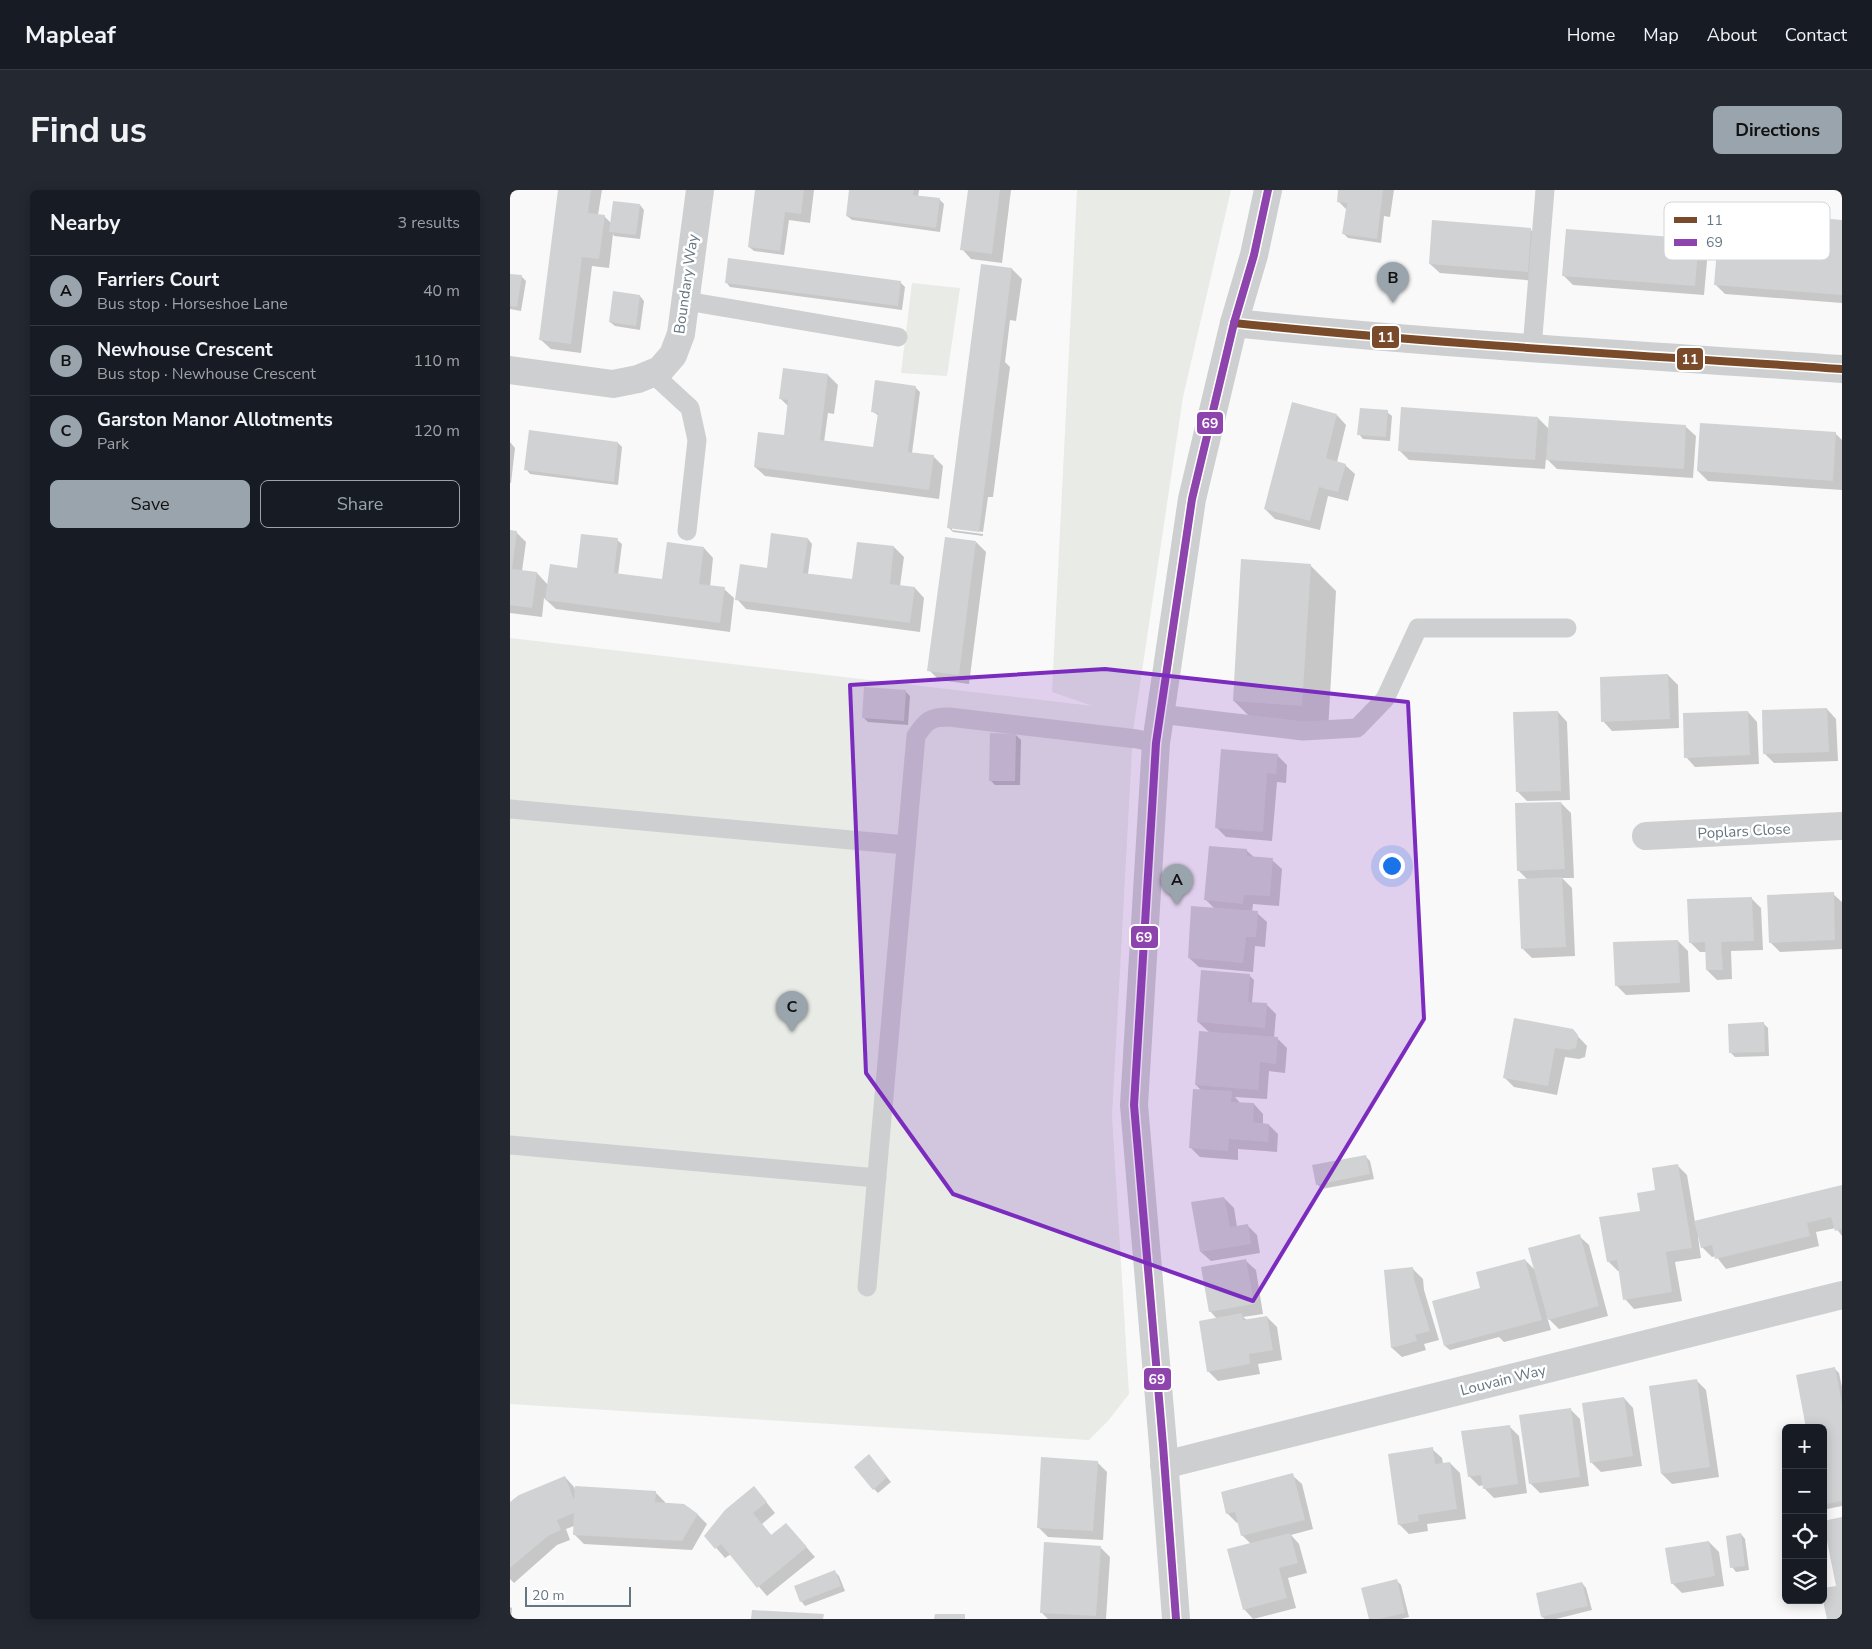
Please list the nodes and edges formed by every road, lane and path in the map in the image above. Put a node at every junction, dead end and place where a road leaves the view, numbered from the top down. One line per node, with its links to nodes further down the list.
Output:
1 (700, 190): 4 (street, Boundary Way)
2 (1268, 190): 5 (street)
3 (1545, 190): 7 (lane)
4 (685, 297): 6 (lane); 10 (street, Boundary Way)
5 (1234, 323): 7 (street); 13 (street)
6 (898, 336)
7 (1532, 348): 8 (street)
8 (1842, 369)
9 (510, 370): 10 (street, Boundary Way)
10 (652, 373): 11 (lane)
11 (687, 531)
12 (1567, 628): 13 (lane)
13 (1160, 714): 14 (street)
14 (1156, 743): 18 (lane); 23 (street)
15 (510, 809): 18 (lane)
16 (1842, 826): 17 (street, Poplars Close)
17 (1646, 836)
18 (906, 845): 20 (lane)
19 (510, 1145): 20 (lane)
20 (877, 1178): 21 (lane)
21 (867, 1287)
22 (1842, 1295): 23 (street, Louvain Way)
23 (1164, 1465): 24 (street)
24 (1176, 1619)

